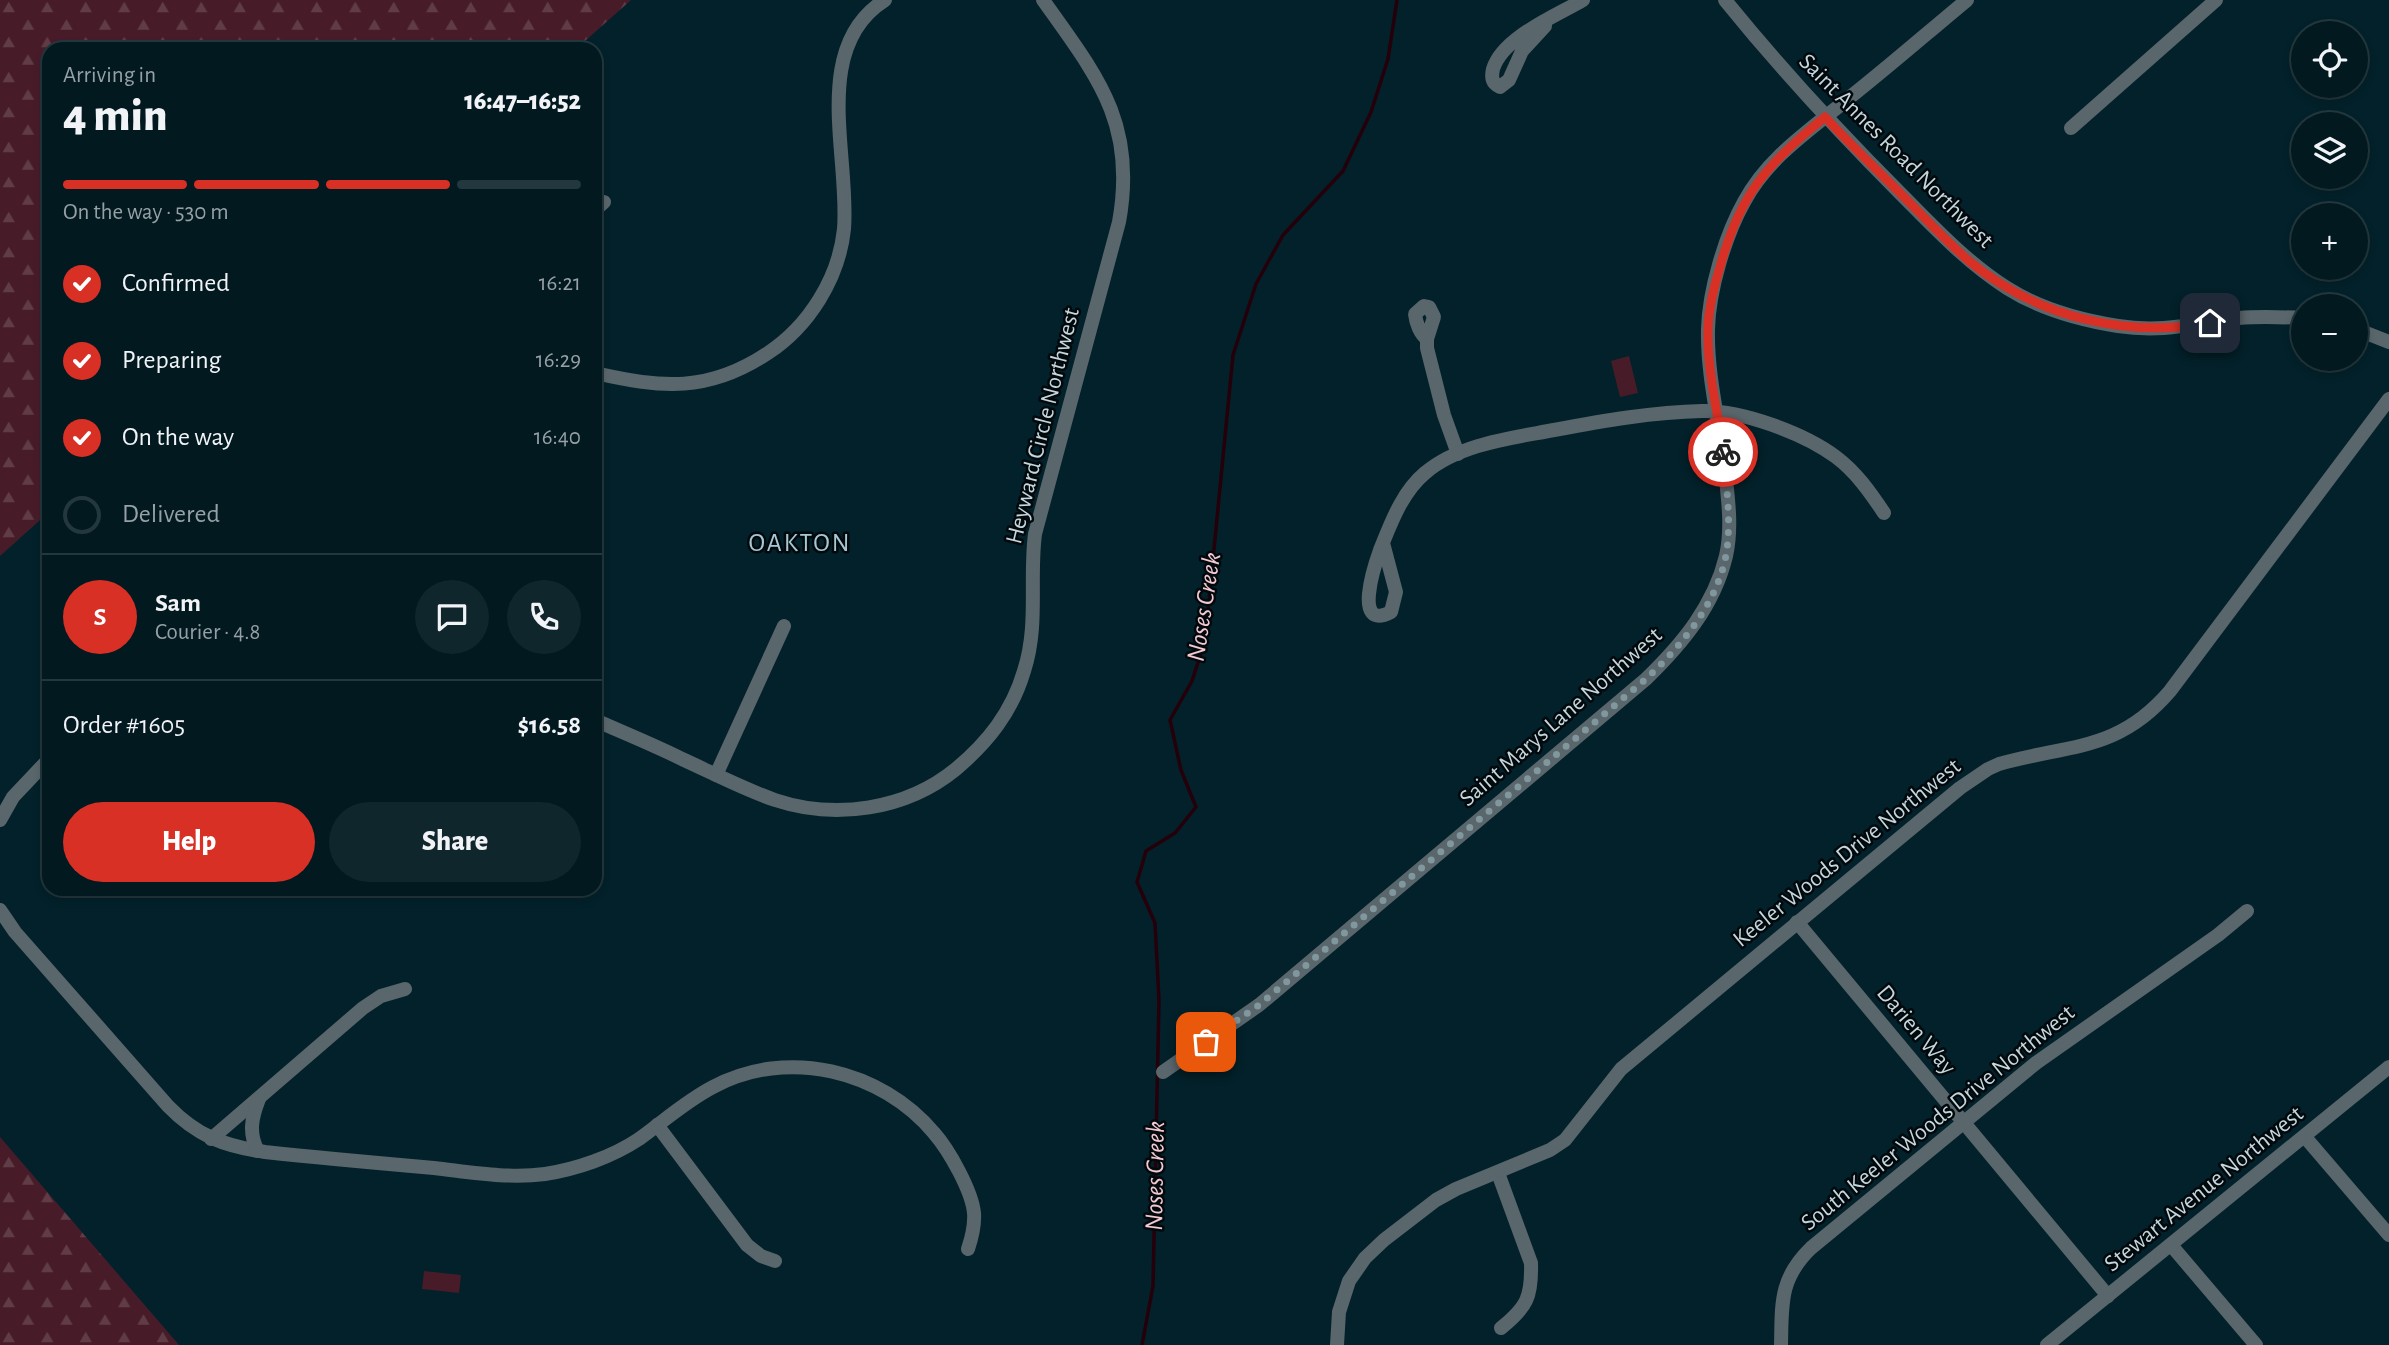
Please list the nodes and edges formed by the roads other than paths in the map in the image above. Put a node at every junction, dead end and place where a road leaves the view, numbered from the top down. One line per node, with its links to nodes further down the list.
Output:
1 (885, 0): 14 (street)
2 (1043, 0): 23 (street, Heyward Circle Northwest)
3 (1583, 0): 7 (street)
4 (1725, 0): 8 (street, Saint Annes Road Northwest)
5 (1967, 0): 8 (street, Saint Marys Lane Northwest)
6 (2216, 0): 9 (street)
7 (1545, 22)
8 (1825, 117): 10 (street, Saint Annes Road Northwest); 16 (street, Saint Marys Lane Northwest)
9 (2071, 128)
10 (2291, 318)
11 (2368, 334): 13 (street)
12 (1427, 339): 17 (street)
13 (2389, 342)
14 (602, 374)
15 (2389, 399): 27 (street, Keeler Woods Drive Northwest)
16 (1717, 412): 17 (street); 18 (street); 30 (street, Saint Marys Lane Northwest)
17 (1458, 454): 19 (street)
18 (1884, 513)
19 (1383, 543)
20 (784, 626): 23 (street)
21 (602, 723): 23 (street, Heyward Circle Northwest)
22 (42, 766): 24 (street)
23 (716, 775)
24 (0, 820)
25 (0, 910): 35 (street)
26 (2247, 911): 32 (street, South Keeler Woods Drive Northwest)
27 (1797, 922): 32 (street, Darien Way); 37 (street, Keeler Woods Drive Northwest)
28 (405, 989): 31 (street)
29 (2389, 1067): 34 (street, Stewart Avenue Northwest)
30 (1163, 1072)
31 (260, 1098): 35 (street); 36 (street)
32 (1964, 1122): 42 (street, Darien Way); 45 (street, South Keeler Woods Drive Northwest)
33 (657, 1125): 36 (street); 40 (street); 41 (street)
34 (2305, 1137): 38 (street); 39 (street, Stewart Avenue Northwest)
35 (211, 1139): 36 (street)
36 (258, 1151)
37 (1498, 1173): 43 (street); 44 (street, Keeler Woods Drive Northwest)
38 (2389, 1235)
39 (2171, 1245): 42 (street, Stewart Avenue Northwest); 47 (street)
40 (968, 1249)
41 (775, 1261)
42 (2108, 1296): 46 (street, Stewart Avenue Northwest)
43 (1501, 1328)
44 (1337, 1345)
45 (1781, 1345)
46 (2047, 1345)
47 (2256, 1345)

